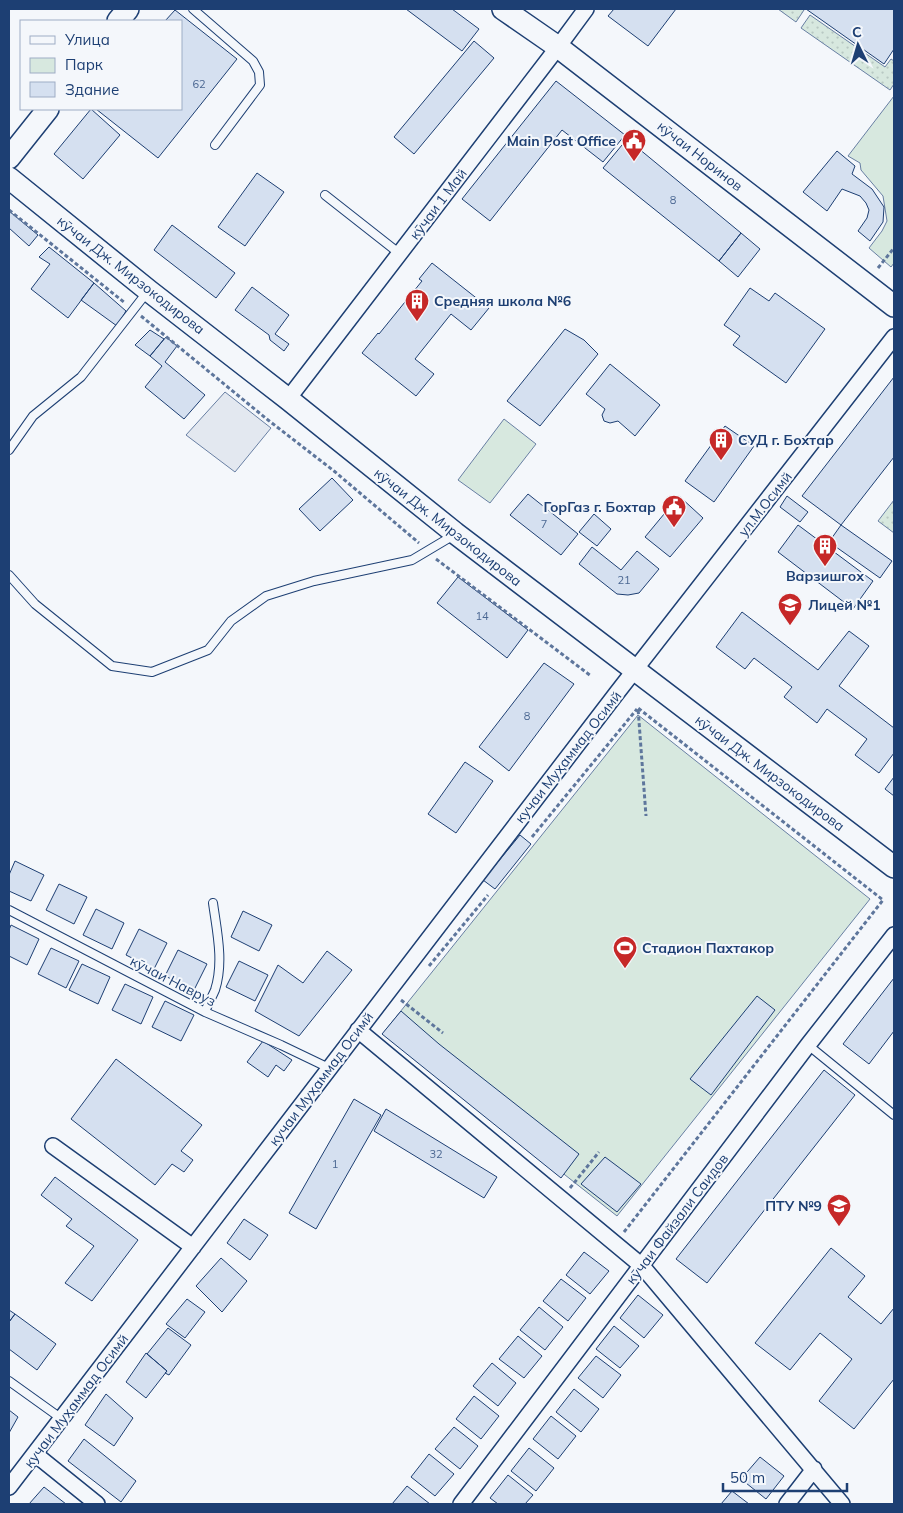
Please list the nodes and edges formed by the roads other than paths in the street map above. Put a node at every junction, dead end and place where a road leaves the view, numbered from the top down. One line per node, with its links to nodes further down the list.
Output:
1 (128, 9): 5 (street)
2 (193, 9): 8 (lane)
3 (503, 9): 6 (street, кӯчаи Норинов)
4 (586, 9): 6 (street, кӯчаи 1 Май)
5 (119, 20)
6 (558, 47): 12 (street, кӯчаи 1 Май); 14 (street, кӯчаи Норинов)
7 (47, 110): 9 (street)
8 (215, 145)
9 (9, 158)
10 (9, 178): 13 (street, кӯчаи Дж. Мирзокодирова)
11 (325, 195): 12 (lane)
12 (400, 254): 16 (street, кӯчаи 1 Май)
13 (149, 291): 16 (street, кӯчаи Дж. Мирзокодирова); 17 (lane)
14 (894, 306)
15 (894, 337): 20 (street, ул.М.Осимй)
16 (288, 399): 18 (street, кӯчаи Дж. Мирзокодирова)
17 (9, 450)
18 (455, 534): 19 (lane); 20 (street, кӯчаи Дж. Мирзокодирова)
19 (9, 575)
20 (635, 671): 21 (street, кӯчаи Дж. Мирзокодирова); 26 (street, кучаи Муҳаммад Осимй)
21 (894, 867)
22 (213, 904): 25 (lane)
23 (9, 910): 25 (lane, кӯчаи Навруз)
24 (894, 935): 27 (street, кӯчаи Файзали Саидов)
25 (205, 1012): 28 (lane, кӯчаи Навруз)
26 (358, 1030): 28 (street, кучаи Муҳаммад Осимй); 32 (street)
27 (808, 1045): 29 (lane); 32 (street, кӯчаи Файзали Саидов)
28 (329, 1068): 31 (street, кучаи Муҳаммад Осимй)
29 (894, 1115)
30 (53, 1146): 31 (street)
31 (193, 1247): 34 (street, кучаи Муҳаммад Осимй)
32 (642, 1266): 36 (street); 39 (street, кӯчаи Файзали Саидов)
33 (9, 1381): 34 (lane)
34 (62, 1419): 35 (street, кучаи Муҳаммад Осимй)
35 (35, 1454): 37 (street, кучаи Муҳаммад Осимй); 38 (street)
36 (814, 1469): 40 (street); 41 (street)
37 (9, 1487)
38 (98, 1504)
39 (461, 1504)
40 (787, 1504)
41 (842, 1504)

